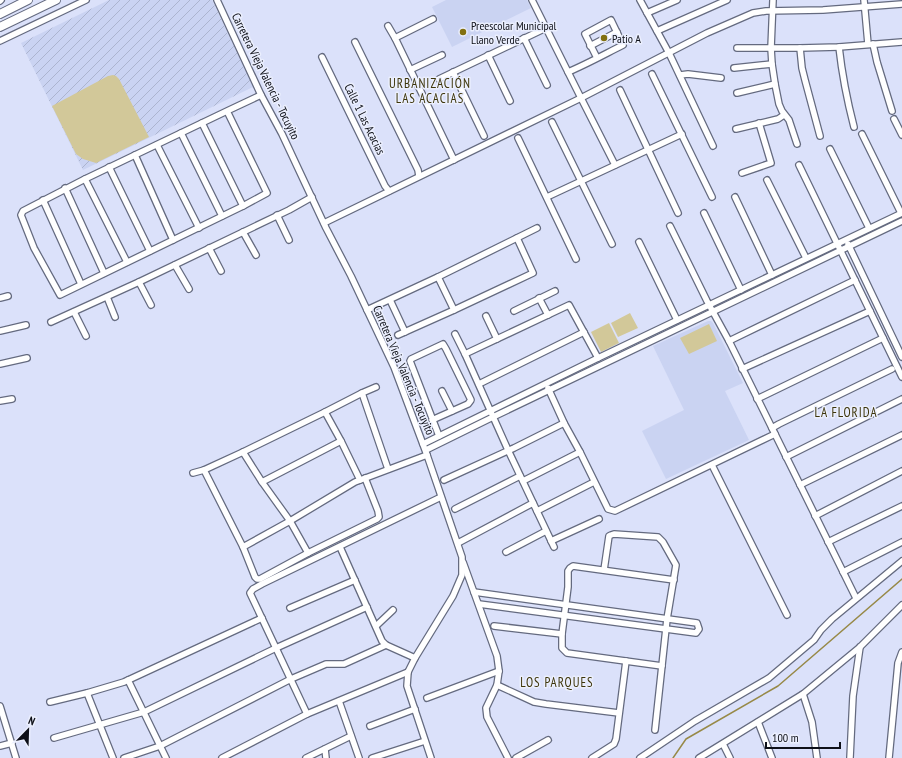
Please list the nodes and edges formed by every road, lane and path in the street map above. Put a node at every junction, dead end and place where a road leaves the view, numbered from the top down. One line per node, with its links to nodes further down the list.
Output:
1 (27, 0): 12 (highway); 15 (highway)
2 (56, 0): 18 (highway)
3 (86, 0): 24 (street)
4 (217, 0): 51 (street, Carretera Vieja Valencia - Tocuyito)
5 (532, 0): 19 (street)
6 (640, 0): 14 (street)
7 (677, 0): 14 (street)
8 (728, 0): 20 (street)
9 (773, 0): 13 (street)
10 (865, 3): 11 (street); 13 (street); 27 (street)
11 (902, 4)
12 (0, 7)
13 (773, 10): 31 (street); 33 (street)
14 (647, 13): 20 (street)
15 (0, 14)
16 (433, 19): 22 (street)
17 (388, 26): 22 (street)
18 (0, 27)
19 (546, 28): 23 (street); 42 (street)
20 (657, 31): 33 (street)
21 (617, 32): 28 (street); 28 (street); 37 (street)
22 (395, 38): 40 (street)
23 (524, 38): 35 (street); 48 (street)
24 (0, 41)
25 (355, 42): 81 (street)
26 (902, 42): 27 (street)
27 (871, 44): 29 (street); 55 (street)
28 (590, 46): 37 (street)
29 (839, 47): 32 (street); 61 (street)
30 (737, 48): 31 (street)
31 (771, 48): 32 (street); 38 (street)
32 (800, 48): 68 (street)
33 (669, 53): 44 (street); 52 (street)
34 (442, 55): 40 (street)
35 (488, 55): 41 (street); 53 (street)
36 (322, 56): 86 (street, Calle 1 Las Acacias)
37 (596, 58): 42 (street)
38 (772, 64): 39 (street); 47 (street)
39 (734, 68)
40 (410, 70): 76 (street)
41 (453, 72): 46 (street); 67 (street)
42 (568, 72): 52 (street)
43 (652, 74): 64 (street)
44 (680, 75): 45 (street); 72 (street)
45 (721, 78)
46 (439, 79)
47 (775, 84): 50 (street); 56 (street)
48 (547, 85)
49 (620, 90): 74 (street)
50 (737, 93)
51 (261, 95): 54 (street); 87 (street, Carretera Vieja Valencia - Tocuyito)
52 (581, 98): 76 (street); 78 (street)
53 (510, 101)
54 (227, 111): 59 (street); 92 (street)
55 (892, 111)
56 (784, 115): 60 (street); 71 (street)
57 (894, 119): 66 (street)
58 (552, 122): 84 (street)
59 (202, 123): 63 (street); 92 (street)
60 (759, 123): 62 (street); 80 (street)
61 (854, 127)
62 (736, 129)
63 (180, 134): 70 (street); 97 (street)
64 (682, 134): 74 (street); 89 (street)
65 (862, 134): 95 (street)
66 (902, 135)
67 (484, 136)
68 (820, 136)
69 (518, 138): 88 (street)
70 (157, 144): 75 (street); 101 (street)
71 (797, 144)
72 (713, 146)
73 (830, 149): 103 (street)
74 (648, 150): 78 (street); 93 (street)
75 (135, 155): 79 (street); 106 (street)
76 (454, 160): 81 (street)
77 (799, 165): 111 (street)
78 (615, 166): 84 (street)
79 (110, 167): 82 (street); 114 (street)
80 (742, 173)
81 (419, 176): 86 (street)
82 (85, 179): 85 (street); 119 (street)
83 (767, 180): 118 (street)
84 (581, 181): 88 (street); 110 (street)
85 (65, 188): 91 (street); 122 (street)
86 (389, 191): 99 (street)
87 (312, 197): 96 (street); 99 (street, Carretera Vieja Valencia - Tocuyito)
88 (547, 197): 117 (street)
89 (712, 197)
90 (735, 197): 123 (street)
91 (43, 200): 127 (street); 127 (street)
92 (244, 206): 97 (street)
93 (678, 213)
94 (704, 213): 129 (street)
95 (901, 213): 103 (street)
96 (277, 215): 104 (street); 107 (street)
97 (222, 216): 101 (street)
98 (902, 221): 112 (street)
99 (324, 223): 138 (street, Carretera Vieja Valencia - Tocuyito)
100 (670, 226): 137 (street)
101 (199, 228): 106 (street)
102 (537, 228): 105 (street)
103 (869, 228): 108 (street)
104 (243, 232): 113 (street); 116 (street)
105 (517, 238): 124 (street); 139 (street)
106 (173, 240): 114 (street)
107 (290, 240)
108 (846, 240): 111 (street); 112 (street)
109 (639, 242): 147 (street)
110 (612, 244)
111 (837, 244): 115 (street); 118 (street)
112 (849, 247): 115 (street); 160 (street)
113 (210, 248): 120 (street); 121 (street)
114 (150, 251): 119 (street)
115 (840, 251): 125 (street); 143 (street)
116 (256, 255)
117 (576, 258)
118 (806, 258): 123 (street)
119 (127, 262): 122 (street)
120 (175, 265): 126 (street); 128 (street)
121 (221, 271)
122 (104, 273): 127 (street)
123 (772, 275): 129 (street)
124 (438, 277): 135 (street); 139 (street)
125 (855, 280): 141 (street); 158 (street)
126 (139, 282): 132 (street); 136 (street)
127 (81, 284)
128 (189, 289)
129 (741, 290): 137 (street)
130 (555, 291): 134 (street)
131 (8, 296): 133 (street)
132 (107, 297): 142 (street); 146 (street)
133 (0, 298)
134 (539, 298): 140 (street); 144 (street)
135 (390, 300): 138 (street); 151 (street)
136 (151, 305)
137 (709, 305): 143 (street); 147 (street)
138 (367, 310): 188 (street, Carretera Vieja Valencia - Tocuyito)
139 (454, 310): 151 (street)
140 (514, 311)
141 (870, 311): 156 (street); 164 (street)
142 (74, 312): 148 (street); 155 (street)
143 (713, 312): 158 (street); 171 (street)
144 (548, 315): 152 (street); 157 (street)
145 (486, 316): 157 (street)
146 (116, 318)
147 (677, 320): 162 (street)
148 (51, 322)
149 (26, 325): 150 (street)
150 (0, 331)
151 (405, 332): 154 (street)
152 (584, 332): 162 (street); 167 (street)
153 (455, 334): 159 (street)
154 (398, 335)
155 (86, 336)
156 (883, 338): 166 (street); 174 (street)
157 (497, 339): 159 (street)
158 (729, 341): 164 (street)
159 (465, 354): 167 (street)
160 (902, 357)
161 (27, 358): 163 (street)
162 (598, 358): 168 (street)
163 (0, 364)
164 (742, 369): 174 (street)
165 (892, 369): 183 (street)
166 (902, 377)
167 (479, 384): 178 (street)
168 (546, 384): 171 (street); 178 (street)
169 (376, 387): 172 (street)
170 (442, 391): 177 (street)
171 (549, 391): 180 (street); 182 (street)
172 (362, 393): 179 (street); 195 (street)
173 (12, 398): 176 (street)
174 (757, 399): 183 (street)
175 (902, 399): 193 (street)
176 (0, 401)
177 (452, 411): 181 (street); 181 (street)
178 (491, 411): 180 (street); 186 (street)
179 (325, 412): 187 (street); 190 (street)
180 (493, 417): 189 (street); 192 (street)
181 (432, 420): 186 (street)
182 (564, 423): 189 (street); 191 (street)
183 (772, 428): 184 (street)
184 (775, 434): 193 (street); 194 (street)
185 (902, 435): 204 (street)
186 (439, 436): 188 (street)
187 (341, 441): 200 (street); 202 (street)
188 (423, 444): 192 (street, Carretera Vieja Valencia - Tocuyito)
189 (508, 450): 199 (street); 201 (street)
190 (243, 452): 196 (street); 202 (street)
191 (580, 452): 199 (street); 203 (street)
192 (427, 453): 195 (street); 205 (street, Carretera Vieja Valencia - Tocuyito)
193 (786, 457): 204 (street)
194 (712, 464): 203 (street); 237 (street)
195 (388, 469): 200 (street)
196 (204, 470): 198 (street); 219 (street)
197 (902, 471): 210 (street)
198 (193, 473)
199 (522, 478): 206 (street); 208 (street)
200 (363, 479): 212 (street); 222 (street)
201 (444, 480)
202 (262, 482): 212 (street)
203 (594, 482): 209 (street)
204 (800, 485): 210 (street)
205 (441, 497): 217 (street, Carretera Vieja Valencia - Tocuyito); 218 (street)
206 (533, 503): 209 (street); 217 (street)
207 (902, 506): 215 (street)
208 (455, 509)
209 (537, 511): 213 (street)
210 (815, 516): 215 (street)
211 (600, 519): 214 (street)
212 (290, 521): 219 (street); 222 (street)
213 (546, 531): 214 (street); 221 (street)
214 (551, 541): 220 (street)
215 (828, 542): 226 (street)
216 (902, 542): 226 (street)
217 (458, 543): 223 (street, Carretera Vieja Valencia - Tocuyito)
218 (340, 546): 227 (street); 239 (street)
219 (243, 547): 222 (street)
220 (554, 547)
221 (506, 552)
222 (308, 553)
223 (462, 558): 229 (street); 249 (street, Carretera Vieja Valencia - Tocuyito)
224 (902, 561): 230 (street)
225 (604, 570): 228 (street); 228 (street); 232 (street)
226 (843, 572): 230 (street)
227 (355, 580): 234 (street); 235 (street)
228 (674, 580): 240 (street)
229 (474, 592): 231 (street); 232 (street)
230 (856, 598): 293 (street)
231 (478, 604): 238 (street); 252 (street)
232 (566, 605): 238 (street); 240 (street)
233 (902, 606): 246 (street)
234 (367, 607): 241 (street); 247 (street)
235 (290, 608)
236 (393, 610): 241 (street)
237 (787, 615)
238 (565, 616): 243 (street); 244 (street)
239 (262, 618): 247 (street); 255 (street)
240 (667, 619): 243 (street); 243 (street)
241 (376, 626): 245 (street)
242 (494, 626): 244 (street)
243 (666, 629): 251 (street)
244 (562, 634): 250 (street)
245 (386, 645): 249 (street); 254 (street)
246 (860, 647): 258 (street); 298 (street)
247 (276, 648): 254 (street); 264 (street)
248 (902, 652): 299 (street)
249 (415, 658): 253 (street, Carretera Vieja Valencia - Tocuyito)
250 (626, 661): 251 (street); 265 (street)
251 (662, 666): 270 (street)
252 (499, 671): 256 (street); 259 (street)
253 (408, 672): 260 (street); 263 (street, Carretera Vieja Valencia - Tocuyito)
254 (291, 679): 266 (street); 278 (street)
255 (128, 680): 257 (street); 264 (street)
256 (496, 685): 265 (street); 290 (street)
257 (86, 693): 261 (street); 268 (street)
258 (803, 694): 267 (street); 297 (street)
259 (427, 698)
260 (339, 701): 266 (street); 271 (street)
261 (50, 702)
262 (0, 708): 275 (street)
263 (415, 709): 269 (street); 274 (street, Carretera Vieja Valencia - Tocuyito)
264 (144, 712): 268 (street); 278 (street)
265 (619, 713): 292 (street)
266 (307, 714): 284 (street)
267 (758, 722): 276 (street); 296 (street)
268 (100, 725): 272 (street); 281 (street)
269 (370, 726)
270 (655, 730)
271 (351, 736): 279 (street); 287 (street)
272 (54, 738)
273 (548, 740): 291 (street)
274 (425, 741): 288 (street); 289 (street, Carretera Vieja Valencia - Tocuyito)
275 (12, 743): 277 (street); 280 (street)
276 (723, 744): 294 (street); 295 (street)
277 (0, 746)
278 (160, 746): 282 (street); 283 (street)
279 (325, 749): 285 (street); 286 (street)
280 (16, 758)
281 (113, 758)
282 (124, 758)
283 (166, 758)
284 (222, 758)
285 (306, 758)
286 (326, 758)
287 (359, 758)
288 (372, 758)
289 (431, 758)
290 (508, 758)
291 (516, 758)
292 (592, 758)
293 (640, 758)
294 (699, 758)
295 (730, 758)
296 (772, 758)
297 (817, 758)
298 (850, 758)
299 (889, 758)

